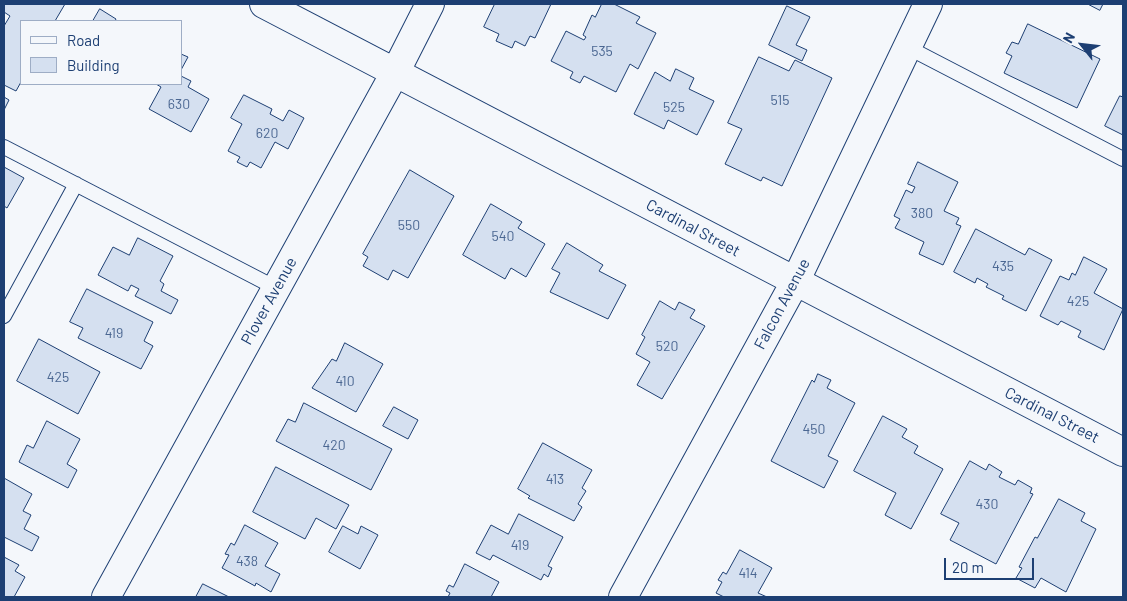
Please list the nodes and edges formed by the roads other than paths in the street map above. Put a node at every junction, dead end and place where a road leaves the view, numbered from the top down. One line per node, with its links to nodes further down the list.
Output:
1 (264, 4): 5 (street, Cardinal Street)
2 (430, 4): 5 (street, Plover Avenue)
3 (928, 4): 4 (street, Falcon Avenue)
4 (907, 47): 7 (lane); 9 (street, Falcon Avenue)
5 (396, 71): 9 (street, Cardinal Street); 10 (street, Plover Avenue)
6 (4, 147): 8 (lane)
7 (1123, 159)
8 (76, 184): 10 (lane); 11 (lane)
9 (795, 282): 12 (street, Cardinal Street); 14 (street, Falcon Avenue)
10 (276, 288): 13 (street, Plover Avenue)
11 (4, 316)
12 (1123, 452)
13 (106, 597)
14 (623, 597)

